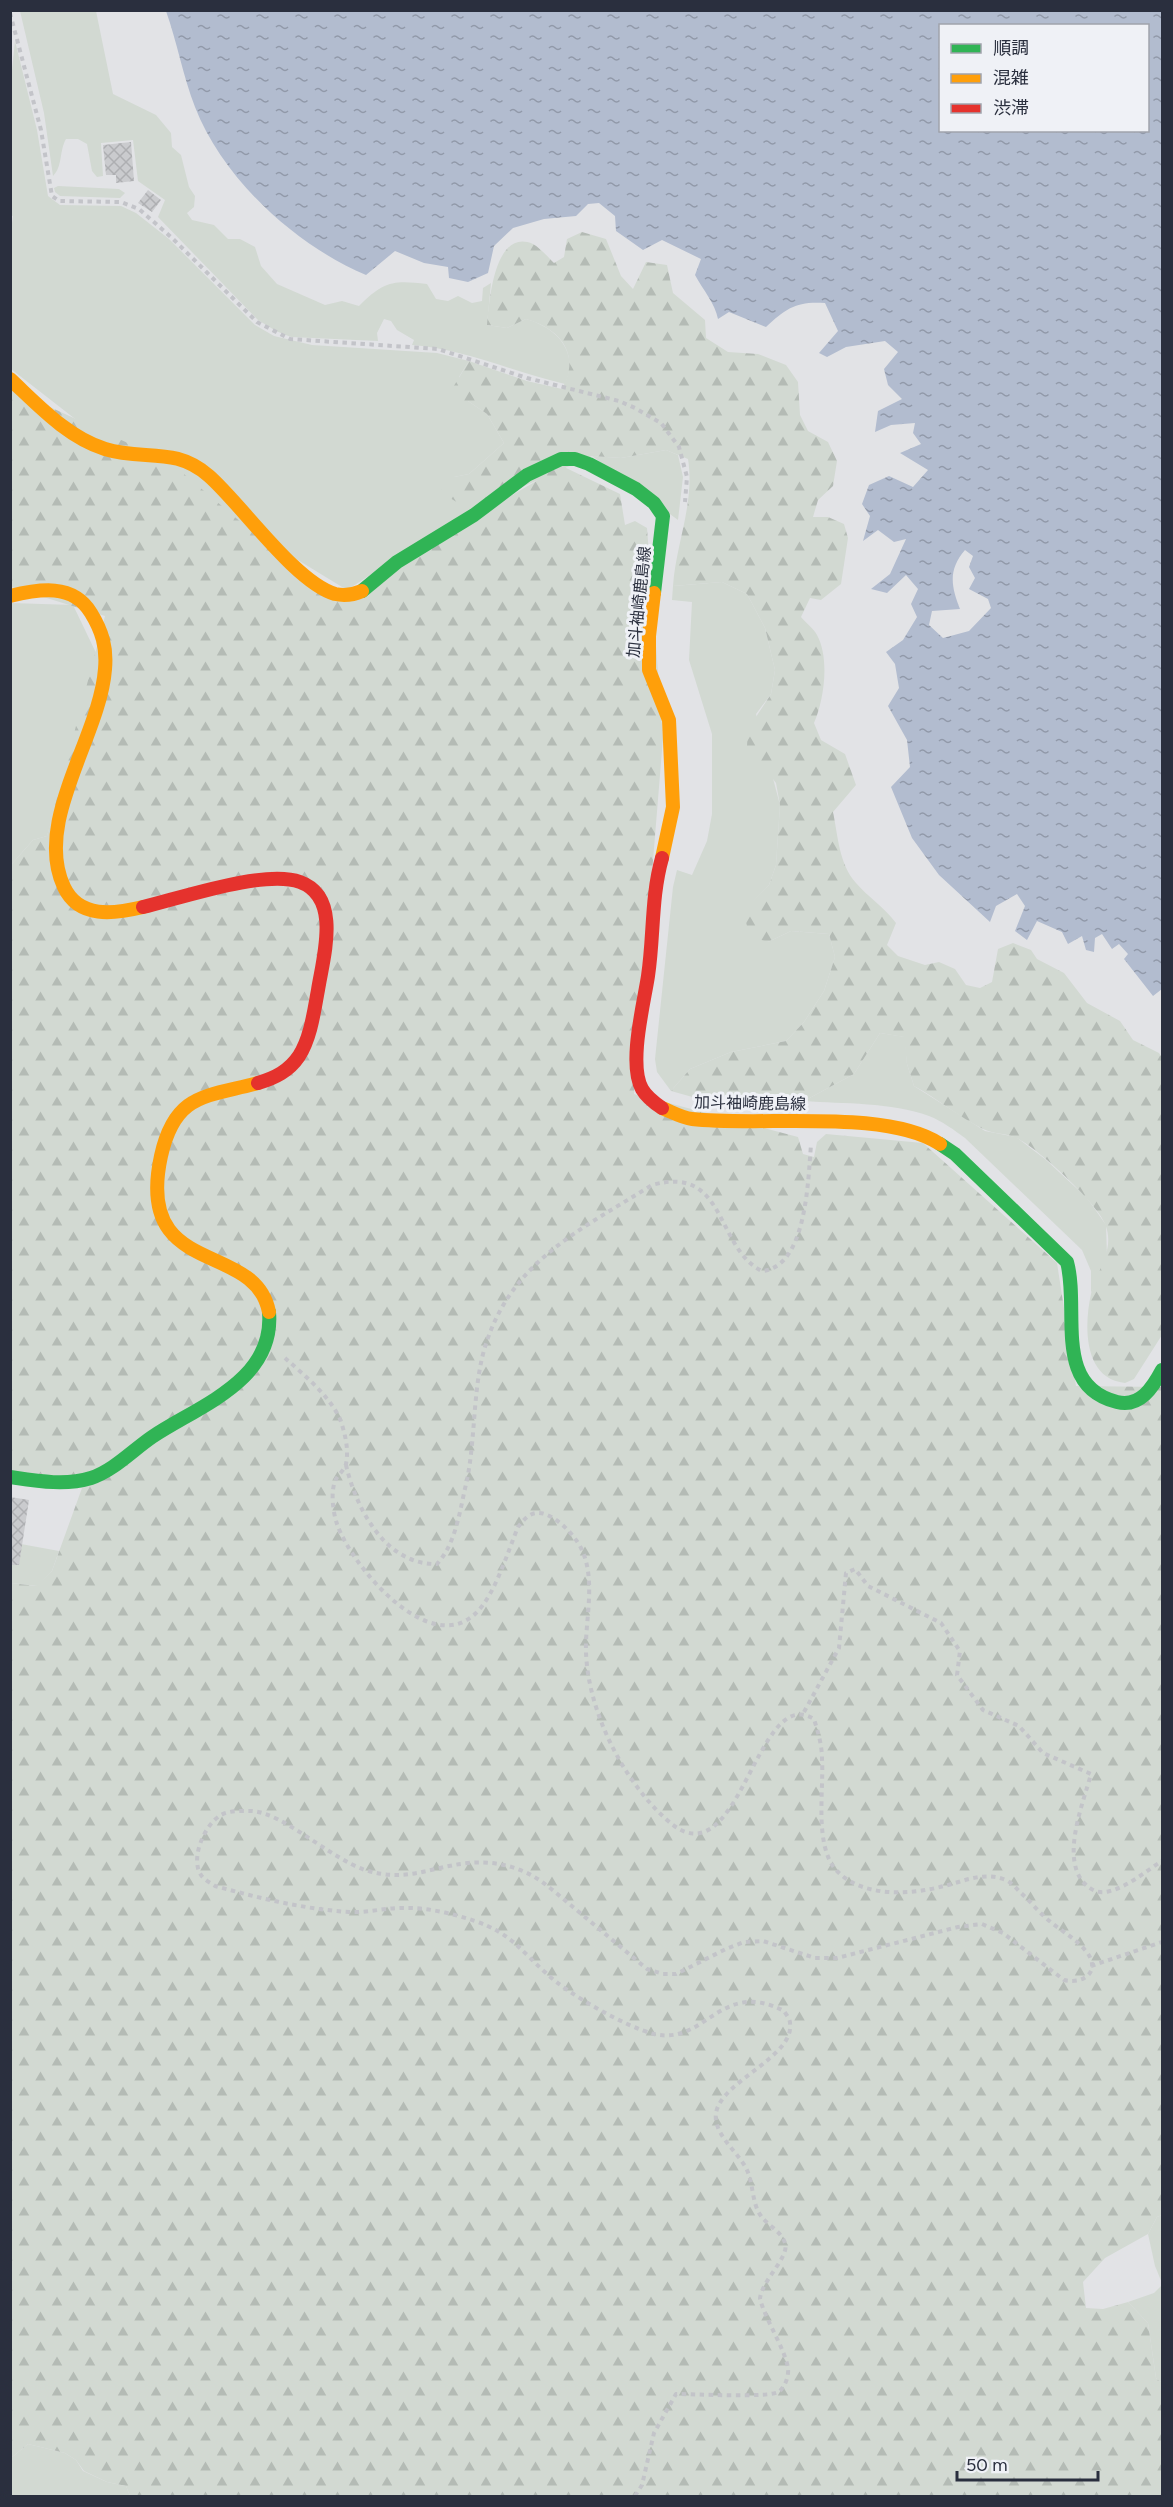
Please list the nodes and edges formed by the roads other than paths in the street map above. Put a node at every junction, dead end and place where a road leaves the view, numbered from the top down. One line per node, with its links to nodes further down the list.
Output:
1 (10, 379): 3 (main road, 加斗袖崎鹿島線)
2 (10, 596): 4 (main road)
3 (1162, 1370)
4 (10, 1478)

